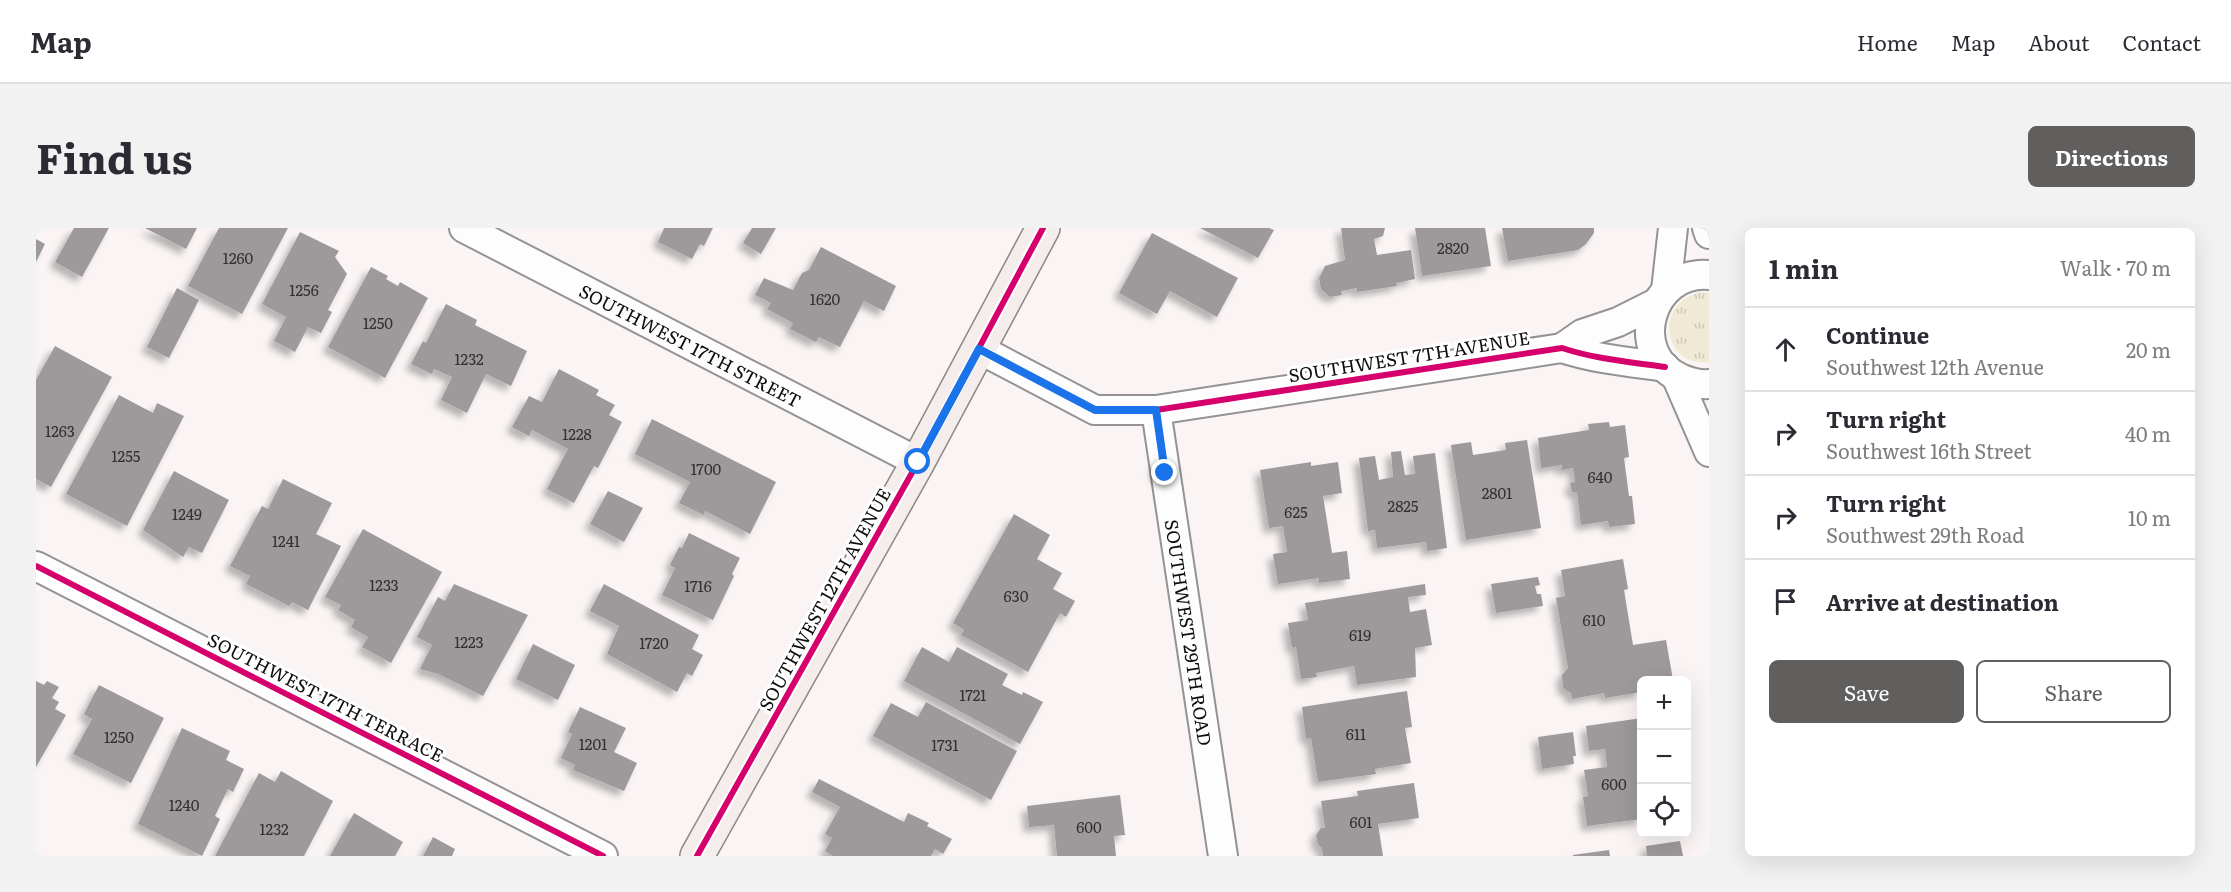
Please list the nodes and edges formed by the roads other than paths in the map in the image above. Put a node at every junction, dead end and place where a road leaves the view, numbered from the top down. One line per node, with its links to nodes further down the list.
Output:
1 (464, 228): 14 (street, SOUTHWEST 17TH STREET)
2 (1043, 228): 9 (main road, SOUTHWEST 12TH AVENUE)
3 (1673, 228): 7 (street)
4 (1707, 228): 5 (street)
5 (1709, 234)
6 (1709, 275): 7 (street, SOUTHWEST 7TH AVENUE)
7 (1661, 296): 8 (street, SOUTHWEST 7TH AVENUE); 10 (street)
8 (1562, 348): 10 (street, SOUTHWEST 7TH AVENUE); 12 (street, SOUTHWEST 7TH AVENUE)
9 (979, 349): 12 (street, SOUTHWEST 7TH AVENUE); 14 (main road, SOUTHWEST 12TH AVENUE)
10 (1671, 372): 11 (street, SOUTHWEST 7TH AVENUE); 13 (street)
11 (1709, 384)
12 (1156, 410): 18 (street, SOUTHWEST 29TH ROAD)
13 (1709, 452)
14 (918, 462): 17 (main road, SOUTHWEST 12TH AVENUE)
15 (36, 566): 16 (street, SOUTHWEST 17TH TERRACE)
16 (603, 856)
17 (697, 856)
18 (1223, 856)

